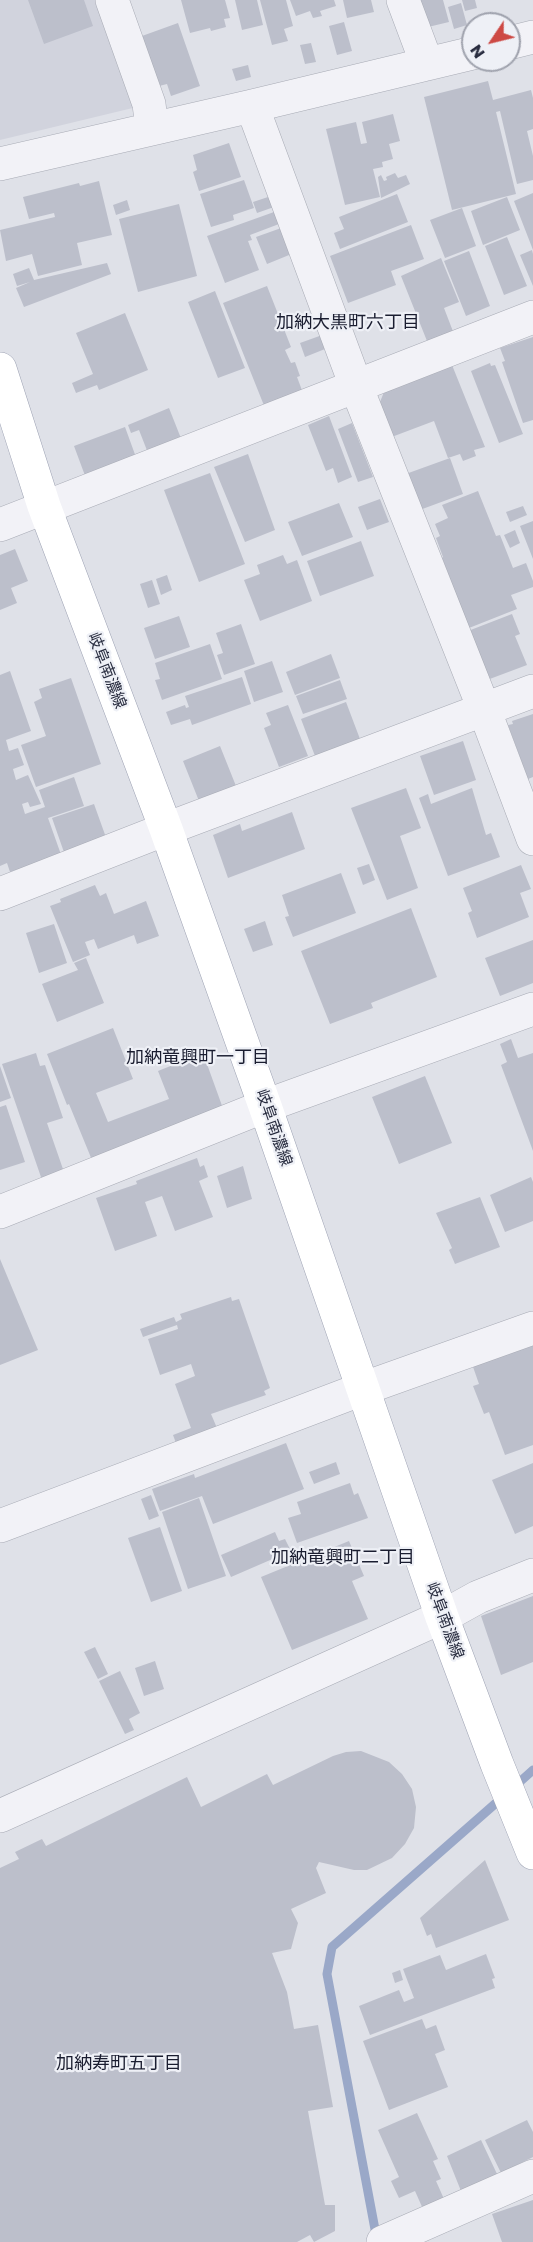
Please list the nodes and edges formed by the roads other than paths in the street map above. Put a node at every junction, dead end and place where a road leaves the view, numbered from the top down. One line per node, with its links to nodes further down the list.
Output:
1 (112, 0): 6 (street)
2 (402, 0): 4 (street)
3 (461, 56): 4 (street)
4 (427, 64): 5 (street)
5 (252, 106): 6 (street); 10 (street)
6 (152, 128): 7 (street)
7 (0, 164)
8 (533, 317): 10 (street)
9 (0, 369): 11 (main road, 岐阜南濃線)
10 (356, 386): 11 (street); 14 (street)
11 (44, 506): 12 (street); 15 (main road, 岐阜南濃線)
12 (0, 525)
13 (533, 691): 14 (street)
14 (484, 710): 15 (street); 16 (street)
15 (166, 829): 17 (street); 19 (main road, 岐阜南濃線)
16 (533, 839)
17 (0, 894)
18 (533, 1009): 19 (street)
19 (265, 1106): 20 (street); 22 (main road, 岐阜南濃線)
20 (0, 1212)
21 (533, 1328): 22 (street)
22 (362, 1389): 23 (street); 25 (main road, 岐阜南濃線)
23 (0, 1526)
24 (533, 1575): 25 (street)
25 (442, 1617): 26 (main road, 岐阜南濃線); 27 (street)
26 (526, 1812): 28 (main road, 岐阜南濃線)
27 (0, 1816)
28 (533, 1853)
29 (533, 2176): 30 (street)
30 (382, 2242)

